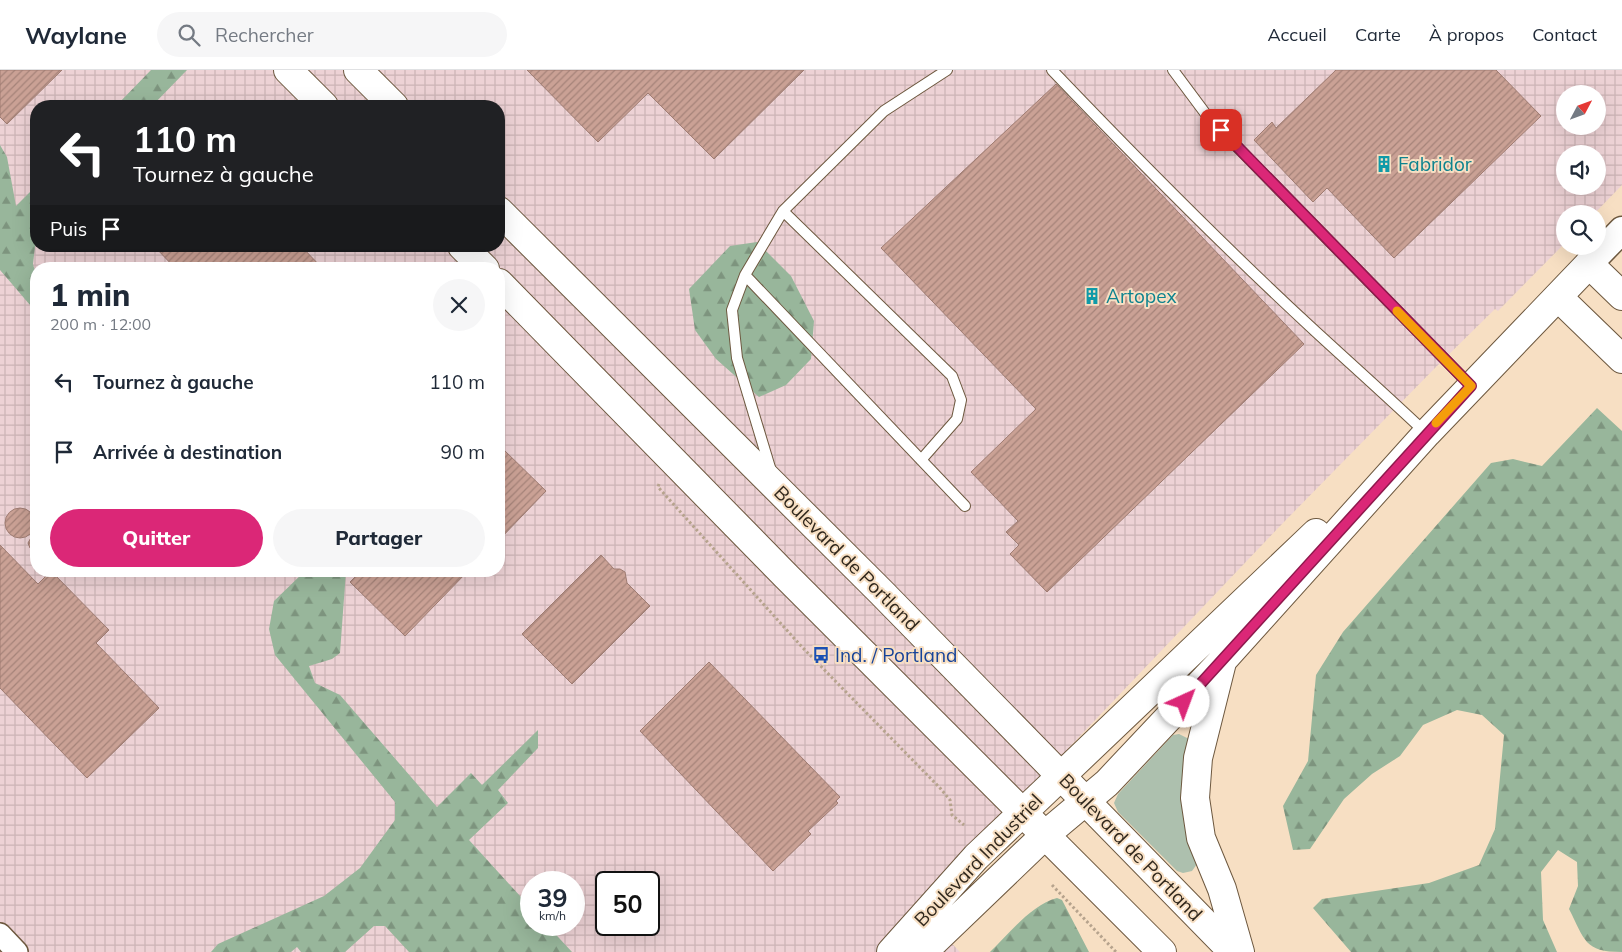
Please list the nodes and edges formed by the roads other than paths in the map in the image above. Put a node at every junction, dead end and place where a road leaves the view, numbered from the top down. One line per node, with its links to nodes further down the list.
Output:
1 (288, 70): 6 (main road)
2 (358, 70): 7 (main road)
3 (947, 70): 8 (lane)
4 (1052, 70): 20 (lane)
5 (1173, 70): 19 (lane)
6 (318, 100)
7 (388, 100)
8 (783, 211): 14 (lane); 21 (lane)
9 (505, 217): 22 (main road, Boulevard de Portland)
10 (1622, 230): 13 (street, Boulevard Industriel)
11 (468, 252): 12 (main road)
12 (478, 262)
13 (1589, 264): 16 (main road); 17 (main road, Boulevard Industriel)
14 (745, 275): 21 (lane); 22 (lane)
15 (505, 289): 27 (main road)
16 (1622, 296)
17 (1558, 297): 18 (main road); 19 (main road, Boulevard Industriel)
18 (1622, 359)
19 (1465, 392): 20 (main road, Boulevard Industriel)
20 (1426, 432): 24 (main road, Boulevard Industriel); 25 (main road, Boulevard Industriel)
21 (921, 460): 23 (lane)
22 (775, 486): 25 (main road, Boulevard de Portland)
23 (965, 506)
24 (1222, 661): 26 (main road, Boulevard Industriel); 35 (main road)
25 (1062, 776): 26 (main road, Boulevard de Portland); 27 (main road, Boulevard Industriel)
26 (1085, 801): 28 (main road, Boulevard Industriel); 34 (main road, Boulevard de Portland)
27 (1022, 813): 28 (main road); 31 (main road, Boulevard Industriel)
28 (1045, 835): 32 (main road, Boulevard Industriel); 33 (main road)
29 (0, 934): 30 (street)
30 (18, 952)
31 (891, 952)
32 (924, 952)
33 (1162, 952)
34 (1233, 952)
35 (1240, 952)

